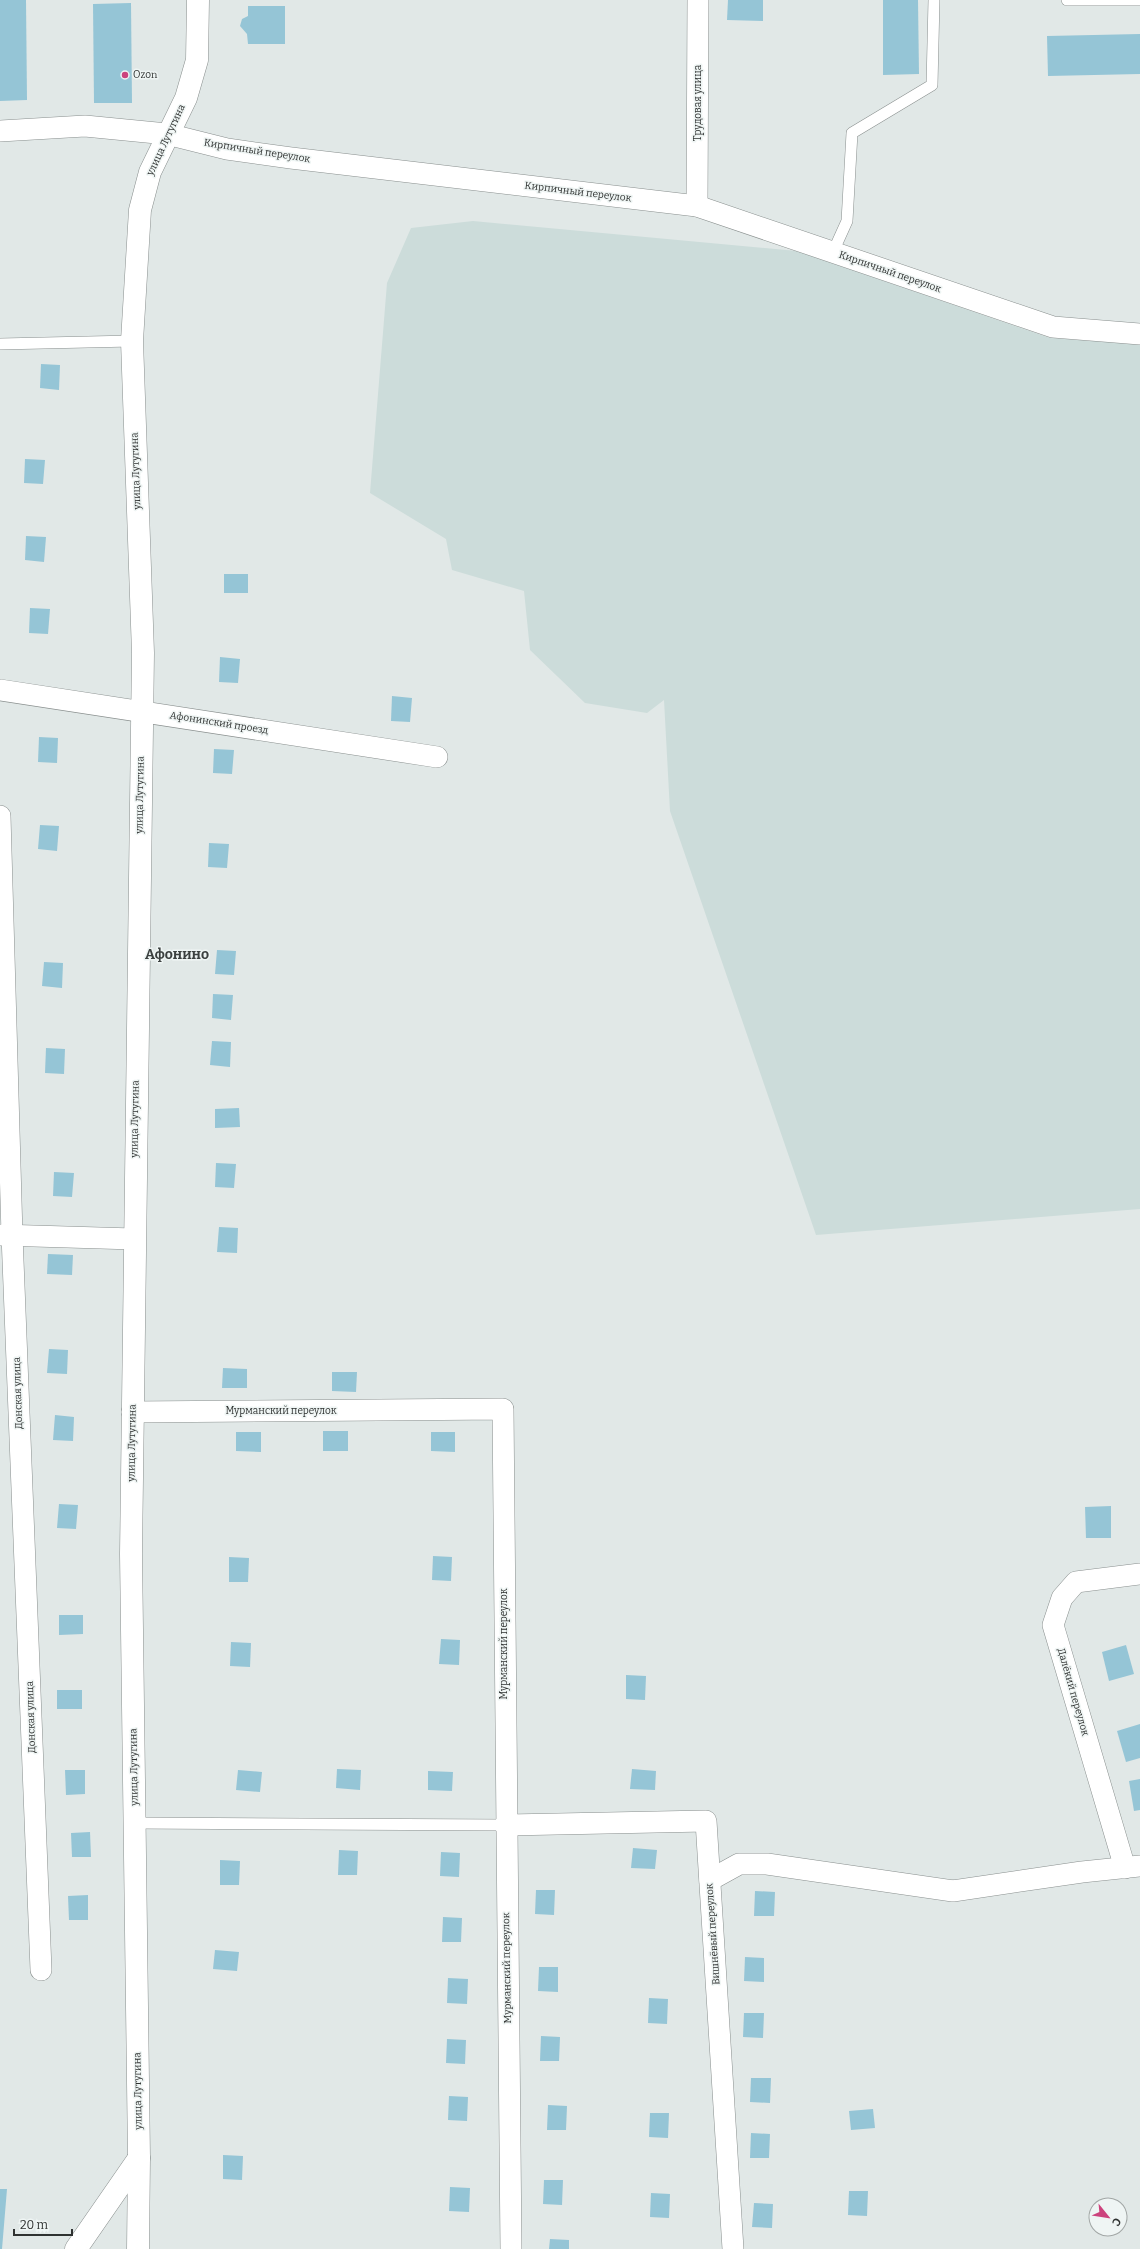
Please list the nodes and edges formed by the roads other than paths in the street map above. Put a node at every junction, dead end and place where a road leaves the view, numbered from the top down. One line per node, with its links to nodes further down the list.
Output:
1 (198, 0): 7 (main road, улица Лутугина)
2 (698, 0): 8 (street, Трудовая улица)
3 (934, 0): 9 (lane)
4 (1067, 0): 5 (lane)
5 (1140, 0)
6 (0, 131): 7 (street, Кирпичный переулок)
7 (167, 134): 8 (street, Кирпичный переулок); 11 (main road, улица Лутугина)
8 (698, 206): 9 (street, Кирпичный переулок)
9 (833, 252): 10 (street, Кирпичный переулок)
10 (1140, 334)
11 (132, 341): 12 (lane); 14 (main road, улица Лутугина)
12 (0, 344)
13 (0, 690): 14 (street, Афонинский проезд)
14 (141, 711): 15 (street, Афонинский проезд); 18 (main road, улица Лутугина)
15 (437, 757)
16 (0, 816): 17 (street, Донская улица)
17 (6, 1235): 18 (street); 25 (street, Донская улица)
18 (134, 1239): 19 (main road, улица Лутугина)
19 (132, 1412): 21 (main road, улица Лутугина); 22 (street, Мурманский переулок)
20 (1140, 1574): 23 (street, Далёкий переулок)
21 (135, 1823): 22 (lane); 26 (main road, улица Лутугина)
22 (505, 1825): 24 (street, Вишнёвый переулок); 29 (street, Мурманский переулок)
23 (1132, 1867): 24 (street)
24 (710, 1880): 30 (street, Вишнёвый переулок)
25 (41, 1970)
26 (139, 2158): 27 (main road); 28 (main road, улица Лутугина)
27 (76, 2249)
28 (138, 2249)
29 (511, 2249)
30 (733, 2249)

